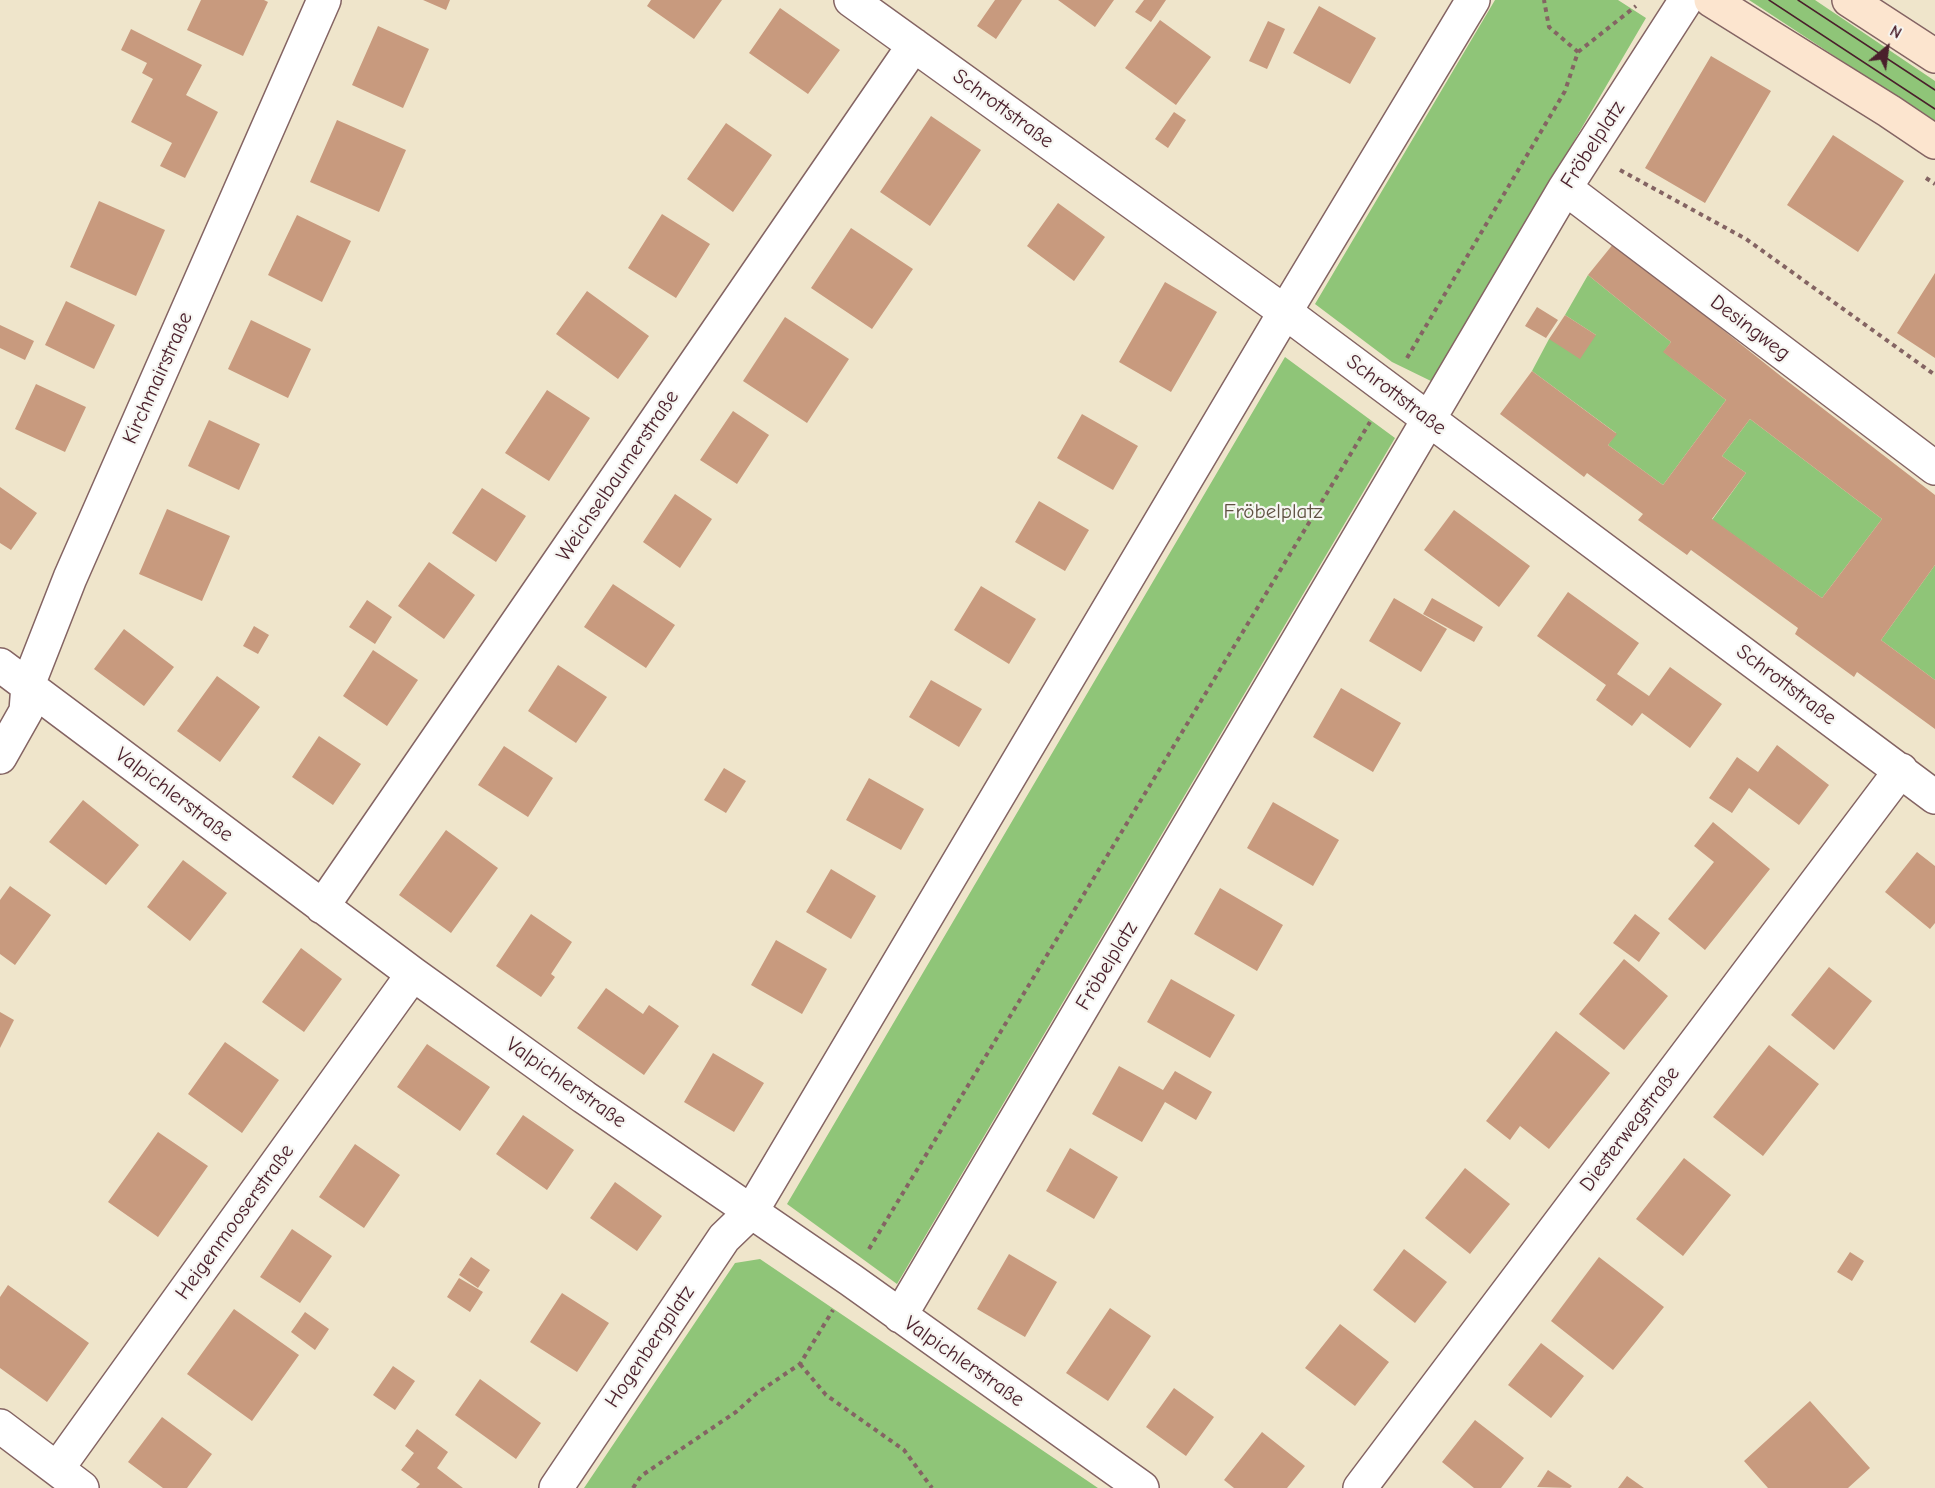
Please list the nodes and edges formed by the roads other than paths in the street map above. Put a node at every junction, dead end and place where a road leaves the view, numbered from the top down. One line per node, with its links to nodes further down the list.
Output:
1 (324, 0): 15 (street, Kirchmairstraße)
2 (852, 0): 7 (street, Schrottstraße)
3 (1473, 0): 11 (street)
4 (1686, 0): 10 (street, Fröbelplatz)
5 (1711, 0): 9 (main road)
6 (1849, 0): 8 (main road)
7 (914, 45): 11 (street, Schrottstraße); 19 (street, Weichselbaumerstraße)
8 (1935, 56)
9 (1935, 142)
10 (1565, 188): 12 (street, Fröbelplatz); 13 (street, Desingweg)
11 (1285, 312): 12 (street, Schrottstraße); 21 (street)
12 (1429, 421): 17 (street, Schrottstraße); 22 (street, Fröbelplatz)
13 (1935, 468)
14 (0, 665): 15 (street, Valpichlerstraße)
15 (28, 685): 16 (street, Kirchmairstraße); 19 (street, Valpichlerstraße)
16 (0, 757)
17 (1901, 770): 18 (street, Schrottstraße); 27 (street, Diesterwegstraße)
18 (1935, 797)
19 (322, 907): 20 (street, Valpichlerstraße)
20 (413, 974): 21 (street, Valpichlerstraße); 24 (street, Heigenmooserstraße)
21 (751, 1212): 22 (street, Valpichlerstraße); 25 (street, Hogenbergplatz)
22 (900, 1316): 26 (street, Valpichlerstraße)
23 (0, 1426): 24 (street)
24 (69, 1479)
25 (556, 1488)
26 (1142, 1488)
27 (1360, 1488)

